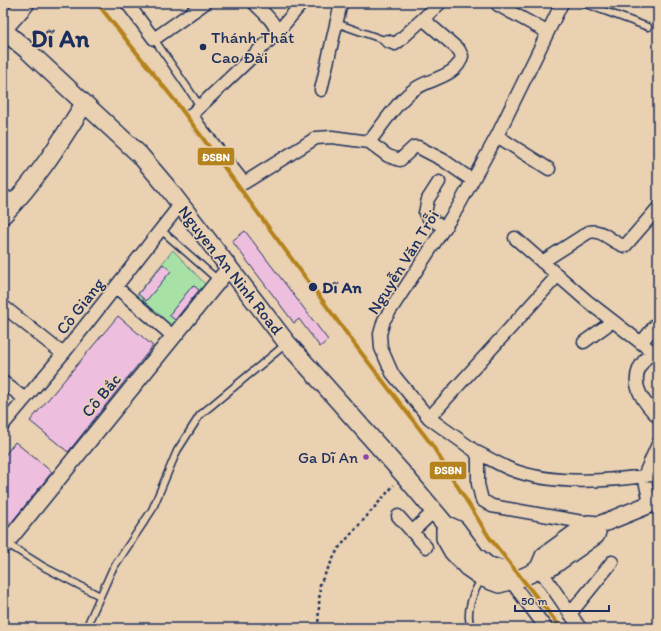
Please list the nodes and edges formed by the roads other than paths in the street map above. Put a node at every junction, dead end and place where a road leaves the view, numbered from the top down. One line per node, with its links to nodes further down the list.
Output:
1 (13, 3): 12 (main road)
2 (26, 3): 16 (main road)
3 (127, 3): 19 (street)
4 (205, 3): 19 (street)
5 (254, 3): 18 (street)
6 (302, 3): 18 (street)
7 (341, 3): 14 (street)
8 (440, 3): 13 (street)
9 (562, 3): 17 (street, Nguyễn Văn Trỗi)
10 (583, 3): 15 (lane)
11 (496, 4): 17 (street)
12 (3, 14)
13 (423, 19): 20 (street); 25 (street)
14 (336, 23): 20 (lane); 21 (street)
15 (648, 27)
16 (3, 30): 22 (main road, Nguyen An Ninh Road)
17 (547, 32): 24 (street, Nguyễn Văn Trỗi)
18 (276, 34): 23 (street)
19 (154, 39): 23 (lane)
20 (387, 41)
21 (321, 90)
22 (84, 104): 29 (main road); 30 (main road, Nguyen An Ninh Road)
23 (200, 106): 25 (street)
24 (497, 136): 26 (street); 27 (street, Nguyễn Văn Trỗi)
25 (369, 142): 27 (street)
26 (549, 168)
27 (472, 180): 32 (street, Nguyễn Văn Trỗi)
28 (439, 182): 32 (street)
29 (7, 204)
30 (180, 205): 33 (street, Cô Giang); 36 (main road, Nguyen An Ninh Road)
31 (658, 208): 35 (street)
32 (445, 228): 51 (street, Nguyễn Văn Trỗi)
33 (161, 230): 36 (lane); 38 (street, Cô Giang)
34 (515, 238): 35 (street)
35 (542, 262): 37 (street)
36 (224, 274): 42 (street, Cô Bắc); 44 (main road, Nguyen An Ninh Road)
37 (558, 275): 40 (street); 51 (street)
38 (116, 287): 42 (street); 46 (street, Cô Giang)
39 (3, 306): 46 (street)
40 (613, 322): 43 (street); 45 (street)
41 (658, 322): 45 (street)
42 (174, 337): 63 (street, Cô Bắc)
43 (584, 342)
44 (287, 343): 58 (main road, Nguyen An Ninh Road); 69 (lane)
45 (641, 343): 47 (street)
46 (63, 354): 49 (street, Cô Giang)
47 (655, 354): 50 (street)
48 (3, 382): 49 (street)
49 (24, 399): 52 (street, Cô Giang)
50 (658, 417)
51 (429, 418): 54 (street, Nguyễn Văn Trỗi)
52 (3, 426)
53 (658, 444): 56 (street)
54 (475, 450): 56 (street, Nguyễn Văn Trỗi); 61 (street)
55 (658, 474): 56 (street, Nguyễn Văn Trỗi)
56 (644, 476): 57 (street)
57 (654, 502): 61 (main road)
58 (434, 511): 60 (main road, Nguyen An Ninh Road); 62 (street)
59 (398, 516): 62 (street)
60 (445, 524): 67 (main road); 68 (main road, Nguyen An Ninh Road)
61 (599, 525): 66 (main road)
62 (412, 532): 64 (street)
63 (5, 545): 69 (lane)
64 (426, 547)
65 (612, 562): 70 (street)
66 (540, 568): 68 (main road); 70 (street)
67 (483, 578): 68 (main road); 72 (lane)
68 (510, 580): 73 (street)
69 (100, 596): 71 (lane)
70 (570, 614): 74 (street)
71 (86, 628)
72 (472, 628)
73 (546, 628)
74 (580, 628)

